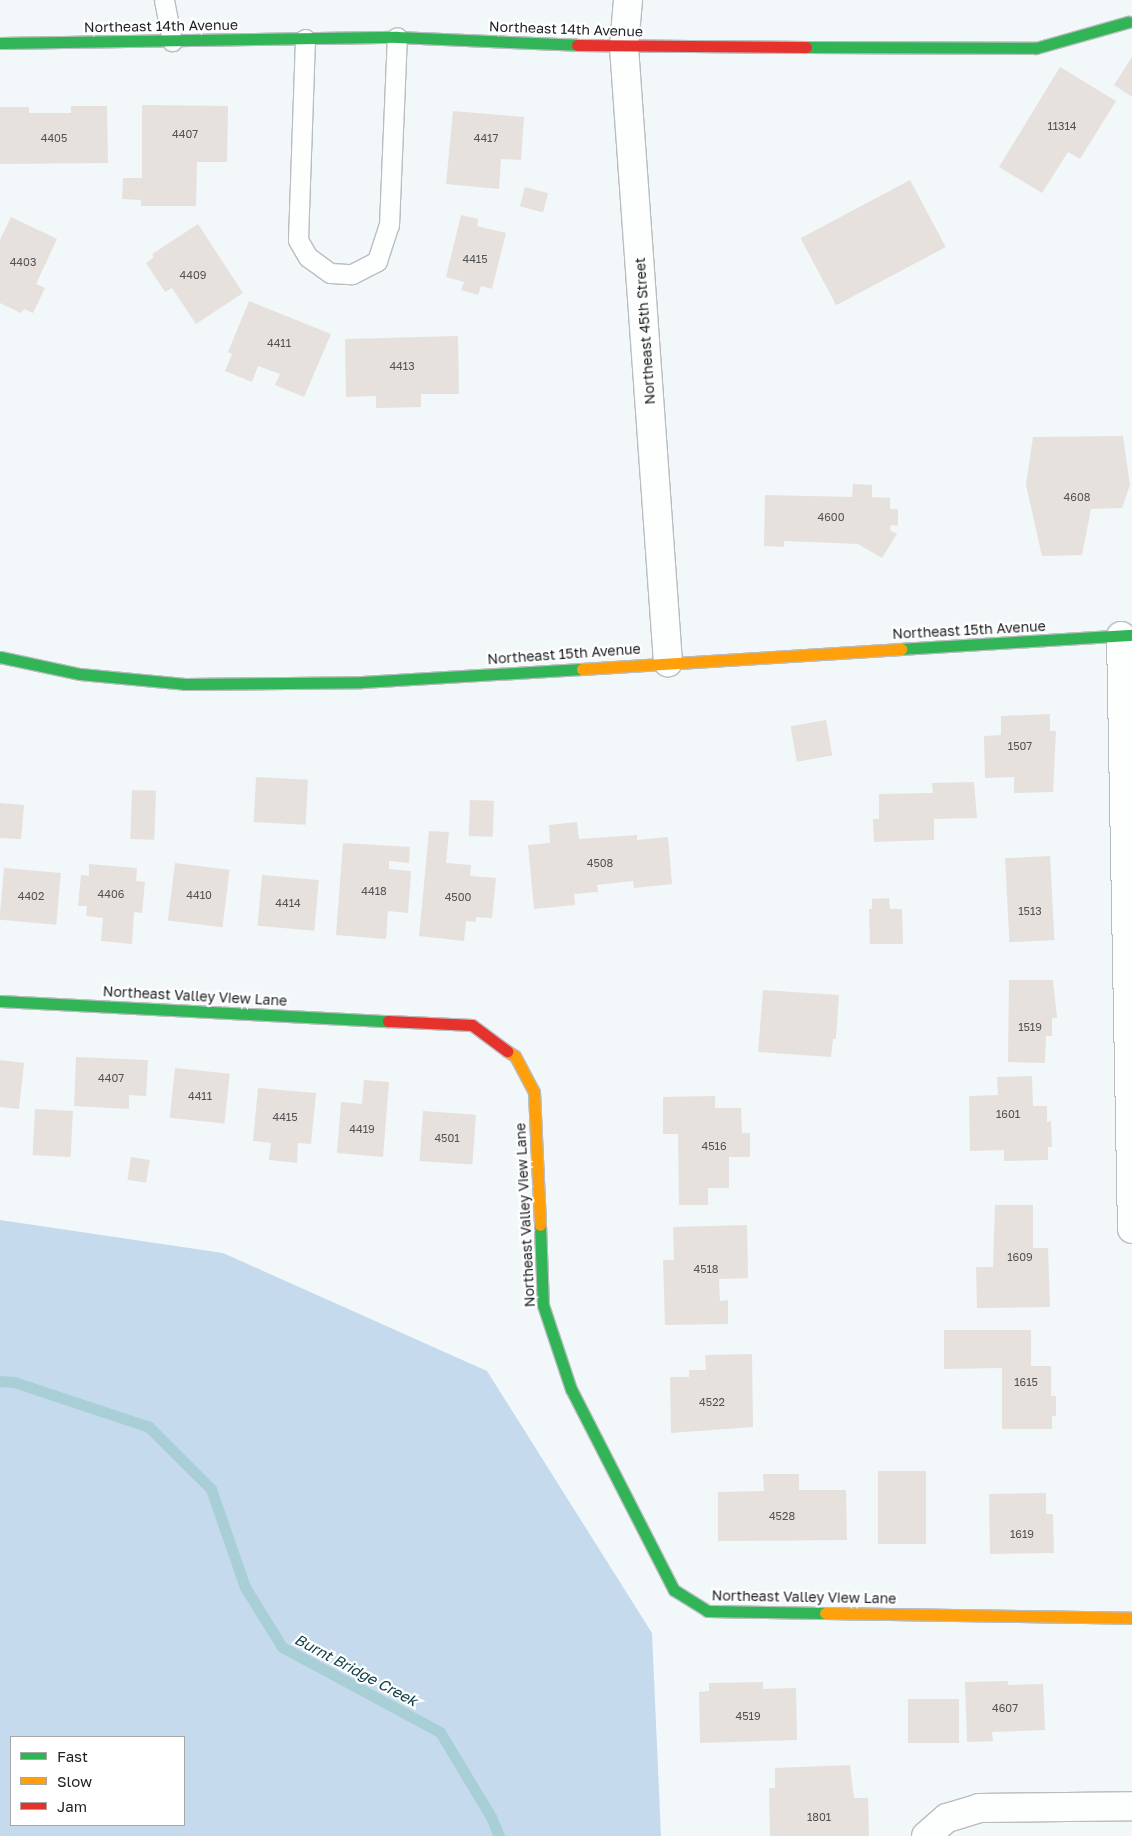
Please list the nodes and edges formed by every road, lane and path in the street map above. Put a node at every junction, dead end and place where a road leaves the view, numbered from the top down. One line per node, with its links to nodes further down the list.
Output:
1 (164, 0): 6 (lane)
2 (628, 0): 8 (street, Northeast 45th Street)
3 (1128, 22): 8 (street, Northeast 14th Avenue)
4 (397, 37): 5 (street, Northeast 14th Avenue); 5 (lane); 8 (street, Northeast 14th Avenue)
5 (305, 39): 6 (street, Northeast 14th Avenue)
6 (172, 41): 7 (street, Northeast 14th Avenue)
7 (0, 43)
8 (624, 47): 11 (street, Northeast 45th Street)
9 (1127, 636): 11 (street, Northeast 15th Avenue); 13 (street)
10 (0, 657): 11 (street, Northeast 15th Avenue)
11 (668, 662)
12 (0, 1002): 14 (street, Northeast Valley View Lane)
13 (1132, 1229)
14 (1132, 1618)
15 (1132, 1806): 16 (street)
16 (926, 1836)

